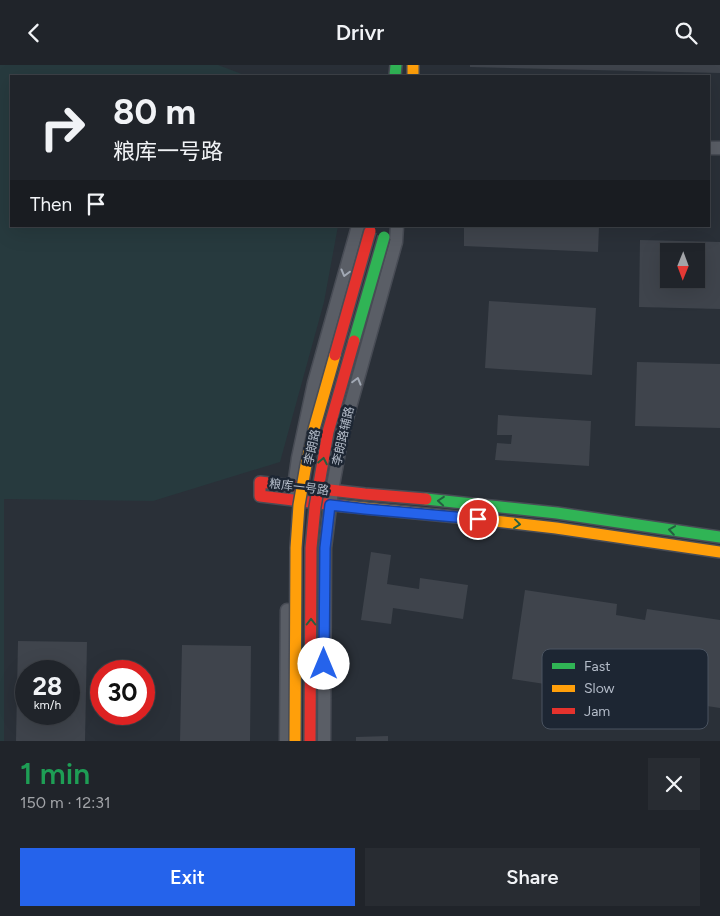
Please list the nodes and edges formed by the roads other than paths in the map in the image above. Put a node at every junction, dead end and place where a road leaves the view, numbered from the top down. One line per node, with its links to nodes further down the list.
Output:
1 (397, 227): 5 (street, 李朗路辅路, one-way to 1)
2 (366, 228): 4 (street, one-way to 4); 11 (street, 李朗路, bridge)
3 (385, 231): 12 (street, 李朗路, one-way to 3, bridge)
4 (294, 486): 5 (street, 粮库一号路); 6 (street); 6 (street, 粮库一号路)
5 (332, 491): 7 (street, 李朗路辅路); 8 (street, 粮库一号路, one-way to 5)
6 (292, 500): 7 (street, 粮库一号路); 10 (street)
7 (330, 505): 9 (street, 粮库一号路, one-way to 9); 13 (street, 李朗路辅路)
8 (720, 537)
9 (720, 551)
10 (286, 741)
11 (295, 741)
12 (310, 741)
13 (324, 741)

